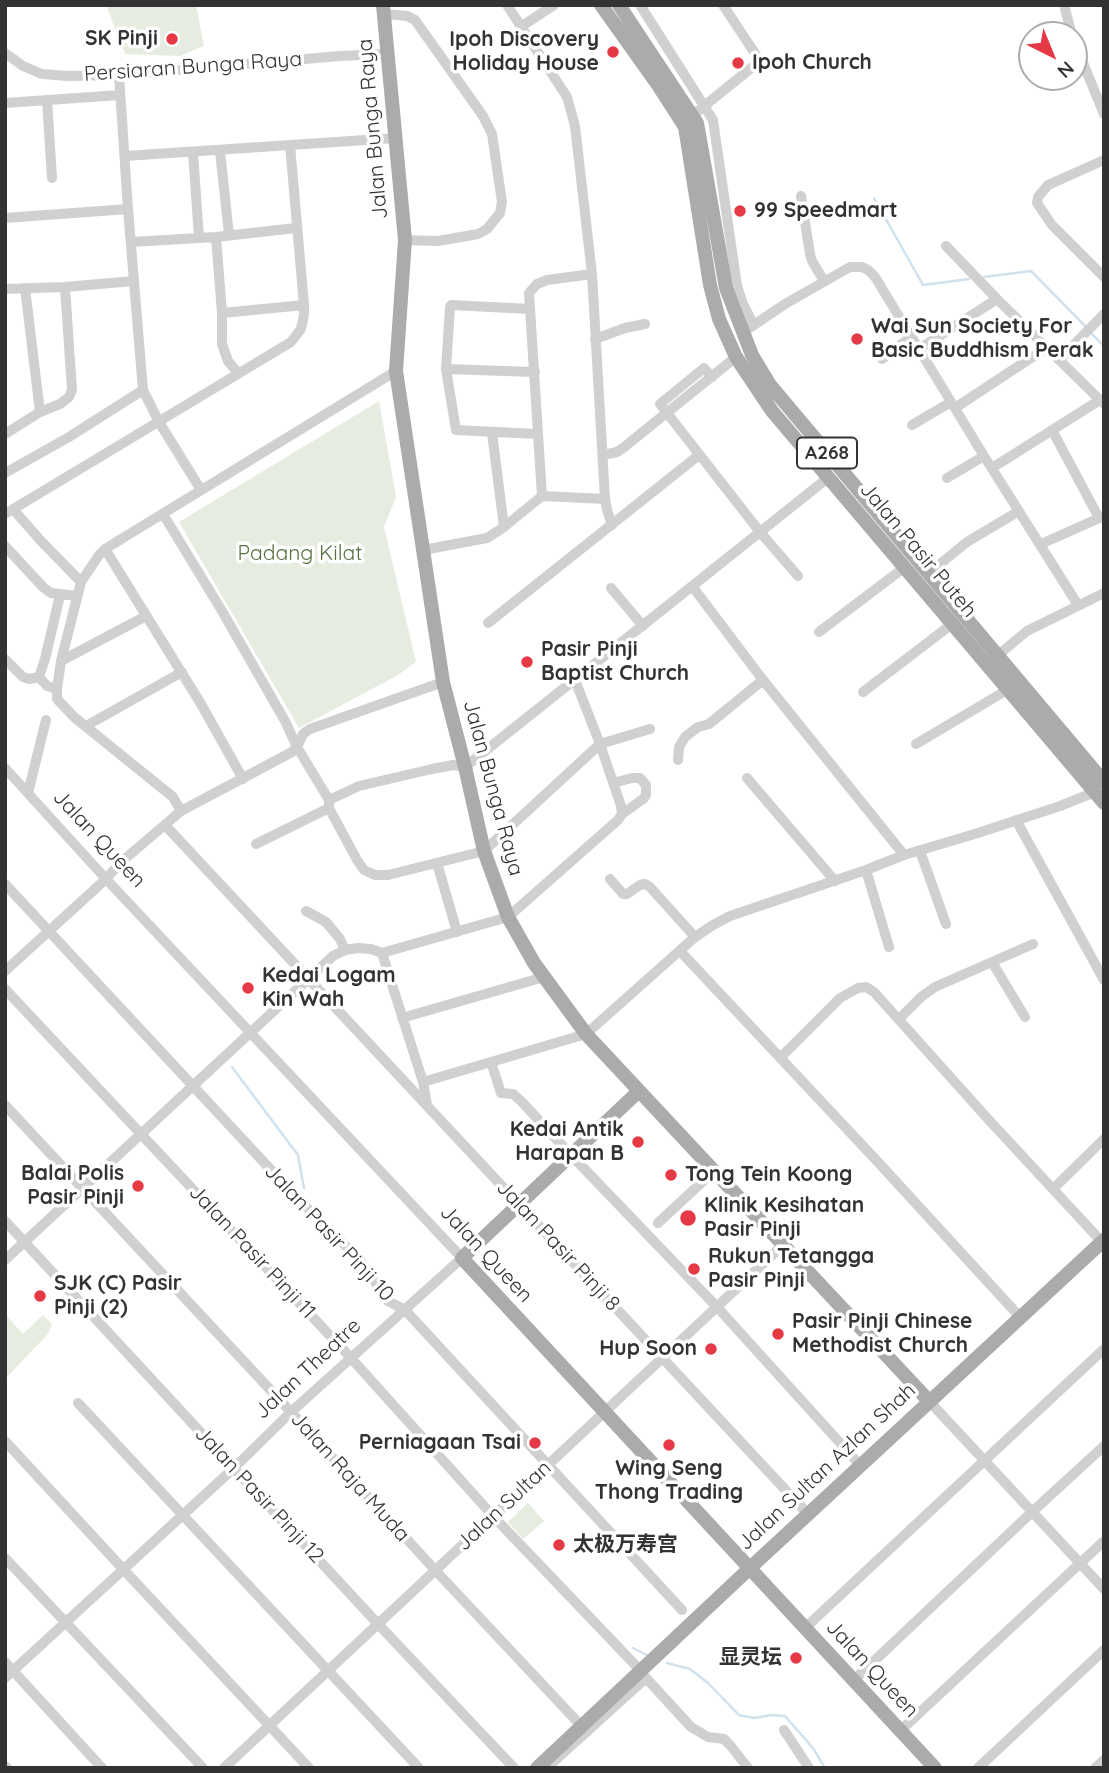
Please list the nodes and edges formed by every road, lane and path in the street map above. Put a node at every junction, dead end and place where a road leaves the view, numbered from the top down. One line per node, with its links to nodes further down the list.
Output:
1 (507, 5): 8 (street)
2 (554, 5): 8 (street)
3 (601, 5): 24 (main road, Jalan Pasir Puteh / A268)
4 (639, 5): 16 (street)
5 (723, 5): 16 (street)
6 (621, 6): 16 (main road, Jalan Pasir Puteh / A268)
7 (383, 10): 10 (main road, Jalan Bunga Raya); 33 (street, Jalan Bunga Raya)
8 (522, 26): 36 (street)
9 (5, 53): 11 (street, Persiaran Bunga Raya)
10 (387, 54): 11 (street, Persiaran Bunga Raya); 18 (main road, Jalan Bunga Raya)
11 (119, 75): 13 (street)
12 (1088, 75): 17 (street)
13 (120, 95): 14 (street); 22 (street)
14 (47, 100): 15 (street); 25 (street)
15 (5, 103)
16 (699, 110): 24 (main road); 49 (main road, Jalan Pasir Puteh / A268)
17 (1104, 114)
18 (396, 138): 19 (street); 33 (main road, Jalan Bunga Raya)
19 (289, 145): 20 (street); 29 (street)
20 (219, 151): 21 (street); 30 (street)
21 (193, 152): 22 (street); 31 (street)
22 (125, 156): 27 (street)
23 (1103, 164): 37 (street)
24 (693, 169): 54 (main road, Jalan Pasir Puteh / A268)
25 (52, 178)
26 (801, 195): 39 (street)
27 (128, 209): 28 (street); 34 (street)
28 (5, 218)
29 (296, 228): 30 (street); 44 (street)
30 (229, 235): 32 (street)
31 (200, 237): 32 (street); 34 (street)
32 (216, 237): 46 (street)
33 (405, 240): 58 (main road, Jalan Bunga Raya)
34 (131, 242): 38 (street)
35 (946, 246): 43 (street)
36 (592, 274): 45 (street); 51 (street)
37 (1104, 277)
38 (134, 281): 40 (street); 61 (street)
39 (824, 281): 49 (street); 50 (street)
40 (65, 286): 41 (street); 64 (street)
41 (25, 288): 42 (street); 64 (street)
42 (5, 289)
43 (997, 299): 52 (street); 53 (street)
44 (304, 305): 46 (street); 60 (street)
45 (530, 309): 57 (street); 59 (street)
46 (222, 313): 60 (street)
47 (1104, 314): 56 (street)
48 (645, 324): 51 (street)
49 (748, 329): 94 (main road, Jalan Pasir Puteh / A268)
50 (911, 337): 53 (street); 55 (street)
51 (596, 339): 73 (street)
52 (1046, 348): 56 (street); 63 (street)
53 (919, 349): 63 (street)
54 (736, 357): 65 (street); 77 (main road, Jalan Pasir Puteh / A268)
55 (882, 359)
56 (1059, 360): 62 (street)
57 (446, 369): 59 (street); 69 (street)
58 (396, 371): 79 (street); 92 (main road, Jalan Bunga Raya)
59 (535, 372): 71 (street)
60 (238, 373): 66 (street)
61 (143, 390): 66 (street); 76 (street)
62 (1102, 402): 68 (street)
63 (953, 405): 67 (street); 74 (street)
64 (40, 412): 70 (street)
65 (667, 413): 72 (street); 73 (street)
66 (159, 422): 79 (street); 82 (street)
67 (912, 425)
68 (1052, 430): 75 (street); 85 (street)
69 (492, 433): 71 (street); 87 (street)
70 (5, 434)
71 (537, 435): 80 (street)
72 (699, 454): 86 (street); 88 (street)
73 (603, 455): 81 (street)
74 (984, 456): 75 (street); 78 (street)
75 (992, 468): 83 (street)
76 (5, 473)
77 (829, 477): 88 (street); 93 (main road, Jalan Pasir Puteh / A268)
78 (947, 478)
79 (201, 490): 84 (street)
80 (542, 496): 81 (street); 87 (street)
81 (605, 499): 86 (street)
82 (9, 511): 96 (street)
83 (1019, 511): 89 (street); 94 (street)
84 (163, 514): 91 (street); 124 (street)
85 (1101, 517): 89 (street)
86 (612, 525): 104 (street)
87 (504, 527): 92 (street)
88 (760, 532): 95 (street); 97 (street)
89 (1041, 544): 102 (street)
90 (5, 546): 100 (street)
91 (106, 550): 96 (street); 103 (street)
92 (423, 550): 115 (main road, Jalan Bunga Raya)
93 (905, 567): 105 (main road, Jalan Pasir Puteh / A268); 107 (street)
94 (929, 573): 108 (main road, Jalan Pasir Puteh / A268)
95 (798, 576)
96 (81, 582): 101 (street)
97 (692, 586): 106 (street); 114 (street)
98 (611, 588): 106 (street)
99 (1104, 593): 102 (street)
100 (60, 595): 101 (street); 112 (street)
101 (77, 596): 110 (street)
102 (1078, 605): 108 (street)
103 (146, 616): 110 (street); 111 (street)
104 (488, 623)
105 (952, 624): 117 (main road, Jalan Pasir Puteh / A268); 118 (street)
106 (643, 625): 113 (street)
107 (819, 632)
108 (997, 656): 131 (main road, Jalan Pasir Puteh / A268)
109 (5, 659): 112 (street)
110 (61, 661): 116 (street)
111 (183, 672): 120 (street); 129 (street)
112 (39, 677): 116 (street)
113 (575, 680): 122 (street); 126 (street)
114 (763, 680): 125 (street); 141 (street)
115 (443, 682): 124 (street); 126 (main road, Jalan Bunga Raya)
116 (57, 689): 120 (street)
117 (1007, 690): 123 (street); 131 (main road, Jalan Pasir Puteh / A268)
118 (863, 692)
119 (46, 720): 132 (street)
120 (86, 726): 134 (street)
121 (650, 729): 122 (street)
122 (600, 744): 130 (street); 139 (street)
123 (916, 744)
124 (297, 747): 129 (street); 133 (street)
125 (678, 760)
126 (465, 767): 133 (street); 139 (main road, Jalan Bunga Raya)
127 (5, 768): 132 (street, Jalan Queen)
128 (747, 778): 146 (street)
129 (243, 779): 134 (street)
130 (613, 783): 135 (street); 135 (street)
131 (1101, 787): 136 (street)
132 (28, 793): 144 (street, Jalan Queen)
133 (329, 804): 138 (street); 142 (street)
134 (181, 811): 137 (street)
135 (622, 814): 149 (street)
136 (1016, 820): 140 (street); 163 (street)
137 (165, 825): 144 (street); 162 (street, Jalan Pasir Pinji 8)
138 (256, 844)
139 (484, 851): 142 (street); 149 (main road, Jalan Bunga Raya)
140 (920, 851): 141 (street); 150 (street)
141 (904, 855): 143 (street)
142 (437, 863): 152 (street)
143 (866, 870): 146 (street); 155 (street)
144 (106, 878): 151 (street); 168 (street, Jalan Queen)
145 (610, 879): 153 (street)
146 (835, 881): 153 (street)
147 (5, 884): 151 (street, Jalan Pasir Pinji 10)
148 (306, 911): 156 (street)
149 (508, 917): 152 (street); 161 (main road, Jalan Bunga Raya)
150 (946, 924)
151 (48, 931): 160 (street); 173 (street, Jalan Pasir Pinji 10)
152 (457, 932): 158 (street)
153 (695, 937): 157 (street)
154 (1033, 944): 159 (street)
155 (889, 947)
156 (345, 950): 158 (street); 162 (street)
157 (680, 951): 169 (street); 170 (street)
158 (382, 953): 166 (street)
159 (992, 962): 165 (street); 167 (street)
160 (5, 971)
161 (544, 977): 166 (street); 169 (main road, Jalan Bunga Raya)
162 (308, 978): 168 (street); 176 (street, Jalan Pasir Pinji 8)
163 (1104, 980)
164 (5, 989): 177 (street, Jalan Pasir Pinji 11)
165 (1025, 1017)
166 (402, 1018): 172 (street)
167 (899, 1019): 170 (street); 182 (street)
168 (249, 1032): 173 (street); 189 (street, Jalan Queen)
169 (586, 1034): 171 (street); 174 (main road, Jalan Bunga Raya)
170 (780, 1058): 193 (street)
171 (491, 1062): 172 (street); 179 (street)
172 (423, 1082): 176 (street)
173 (192, 1086): 177 (street); 192 (street, Jalan Pasir Pinji 10)
174 (639, 1091): 179 (main road, Jalan Theatre); 180 (main road, Jalan Bunga Raya)
175 (5, 1105): 181 (street, Jalan Raja Muda)
176 (428, 1106): 183 (street, Jalan Pasir Pinji 8)
177 (141, 1133): 181 (street); 195 (street, Jalan Pasir Pinji 11)
178 (1104, 1139): 182 (street)
179 (571, 1155): 183 (main road, Jalan Theatre); 191 (street)
180 (714, 1171): 185 (street); 187 (main road, Jalan Bunga Raya)
181 (82, 1188): 186 (street); 199 (street, Jalan Raja Muda)
182 (1054, 1189): 188 (street)
183 (519, 1204): 189 (main road, Jalan Theatre); 196 (street, Jalan Pasir Pinji 8)
184 (5, 1221): 186 (street, Jalan Pasir Pinji 12)
185 (658, 1223)
186 (25, 1242): 190 (street); 206 (street, Jalan Pasir Pinji 12)
187 (783, 1245): 191 (street, Jalan Sultan); 197 (main road, Jalan Bunga Raya)
188 (1102, 1246): 193 (main road, Jalan Sultan Azlan Shah)
189 (461, 1258): 192 (street, Jalan Theatre); 200 (main road, Jalan Queen)
190 (5, 1260)
191 (717, 1307): 196 (street, Jalan Sultan); 205 (street)
192 (405, 1310): 195 (street, Jalan Theatre); 204 (street, Jalan Pasir Pinji 10)
193 (1020, 1317): 197 (main road, Jalan Sultan Azlan Shah)
194 (1104, 1349): 203 (street)
195 (351, 1358): 199 (street, Jalan Theatre); 210 (street, Jalan Pasir Pinji 11)
196 (662, 1358): 200 (street, Jalan Sultan); 208 (street, Jalan Pasir Pinji 8)
197 (929, 1401): 203 (street); 205 (main road, Jalan Sultan Azlan Shah)
198 (78, 1403): 209 (street)
199 (291, 1412): 206 (street, Jalan Theatre); 216 (street, Jalan Raja Muda)
200 (604, 1412): 204 (street, Jalan Sultan); 214 (main road, Jalan Queen)
201 (5, 1441): 215 (street)
202 (1104, 1446): 207 (street)
203 (985, 1461): 207 (street); 221 (street)
204 (547, 1465): 210 (street, Jalan Sultan); 218 (street, Jalan Pasir Pinji 10)
205 (860, 1465): 208 (main road, Jalan Sultan Azlan Shah)
206 (235, 1467): 209 (street, Jalan Theatre); 220 (street, Jalan Pasir Pinji 12)
207 (1032, 1512): 213 (street); 226 (street)
208 (808, 1514): 214 (main road, Jalan Sultan Azlan Shah)
209 (182, 1515): 215 (street, Jalan Theatre); 224 (street)
210 (493, 1516): 216 (street, Jalan Sultan); 225 (street, Jalan Pasir Pinji 11)
211 (1104, 1541): 213 (street)
212 (5, 1558): 219 (street)
213 (1080, 1563): 217 (street); 230 (street)
214 (750, 1568): 221 (main road, Jalan Queen); 225 (main road, Jalan Sultan Azlan Shah)
215 (123, 1569): 219 (street, Jalan Theatre); 227 (street)
216 (435, 1570): 220 (street, Jalan Sultan); 228 (street, Jalan Raja Muda)
217 (1104, 1589)
218 (682, 1610)
219 (66, 1622): 223 (street, Jalan Theatre); 234 (street)
220 (378, 1624): 224 (street, Jalan Sultan); 238 (street, Jalan Pasir Pinji 12)
221 (805, 1628): 226 (main road, Jalan Queen)
222 (1104, 1650): 242 (street)
223 (8, 1670): 233 (street)
224 (329, 1670): 227 (street, Jalan Sultan); 237 (street)
225 (640, 1670): 228 (main road, Jalan Sultan Azlan Shah)
226 (854, 1680): 230 (main road, Jalan Queen)
227 (269, 1726): 235 (street, Jalan Sultan); 236 (street)
228 (584, 1729): 232 (main road, Jalan Sultan Azlan Shah); 239 (street)
229 (784, 1730): 240 (street)
230 (901, 1730): 241 (main road, Jalan Queen)
231 (1104, 1760): 243 (street)
232 (545, 1767)
233 (102, 1768)
234 (203, 1768)
235 (224, 1768)
236 (309, 1768)
237 (419, 1768)
238 (514, 1768)
239 (748, 1768)
240 (809, 1768)
241 (935, 1768)
242 (978, 1768)
243 (1095, 1768)

